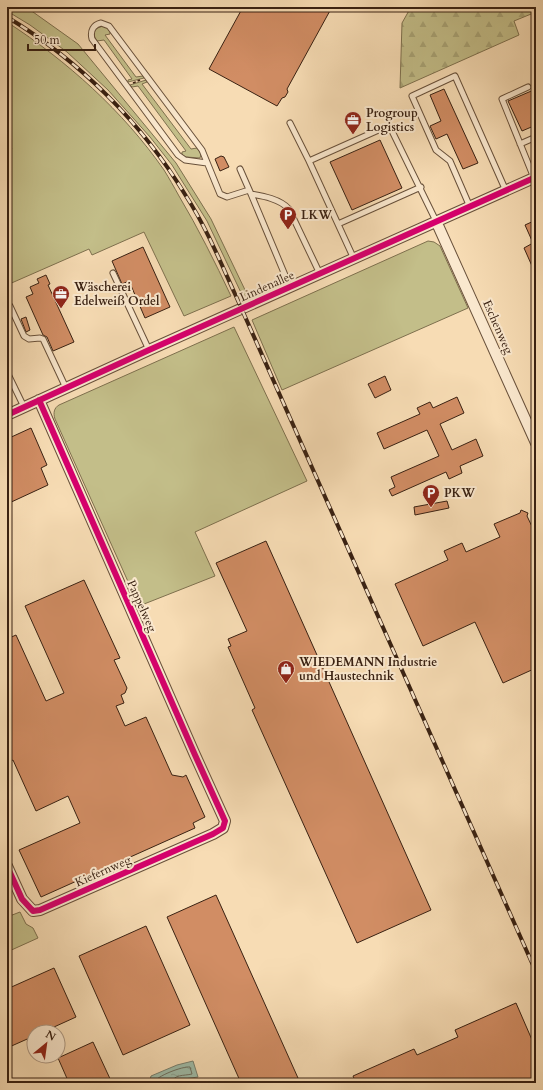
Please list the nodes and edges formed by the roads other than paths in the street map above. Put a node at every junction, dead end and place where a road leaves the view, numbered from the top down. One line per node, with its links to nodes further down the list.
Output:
1 (528, 87): 4 (lane)
2 (290, 123): 5 (lane)
3 (536, 136): 4 (lane)
4 (520, 144): 8 (lane)
5 (309, 161): 9 (lane); 14 (lane)
6 (207, 163): 6 (lane); 11 (lane)
7 (240, 169): 11 (lane)
8 (535, 178): 10 (street, Lindenallee)
9 (420, 187): 13 (lane); 14 (lane)
10 (506, 191): 12 (street, Lindenallee); 12 (lane)
11 (250, 192): 17 (lane); 18 (lane)
12 (470, 207): 13 (street, Lindenallee)
13 (436, 221): 15 (street, Lindenallee); 26 (street, Eschenweg)
14 (338, 224): 15 (lane)
15 (354, 259): 17 (street, Lindenallee)
16 (113, 273): 20 (lane)
17 (320, 274): 18 (street, Lindenallee)
18 (290, 287): 20 (street, Lindenallee)
19 (10, 306): 22 (lane)
20 (149, 350): 22 (street, Lindenallee)
21 (7, 372): 24 (lane)
22 (66, 388): 23 (street, Lindenallee)
23 (39, 400): 24 (street, Lindenallee); 27 (street, Pappelweg)
24 (24, 407): 25 (street, Lindenallee)
25 (7, 415)
26 (536, 444)
27 (225, 821): 28 (street, Kiefernweg)
28 (7, 866)

